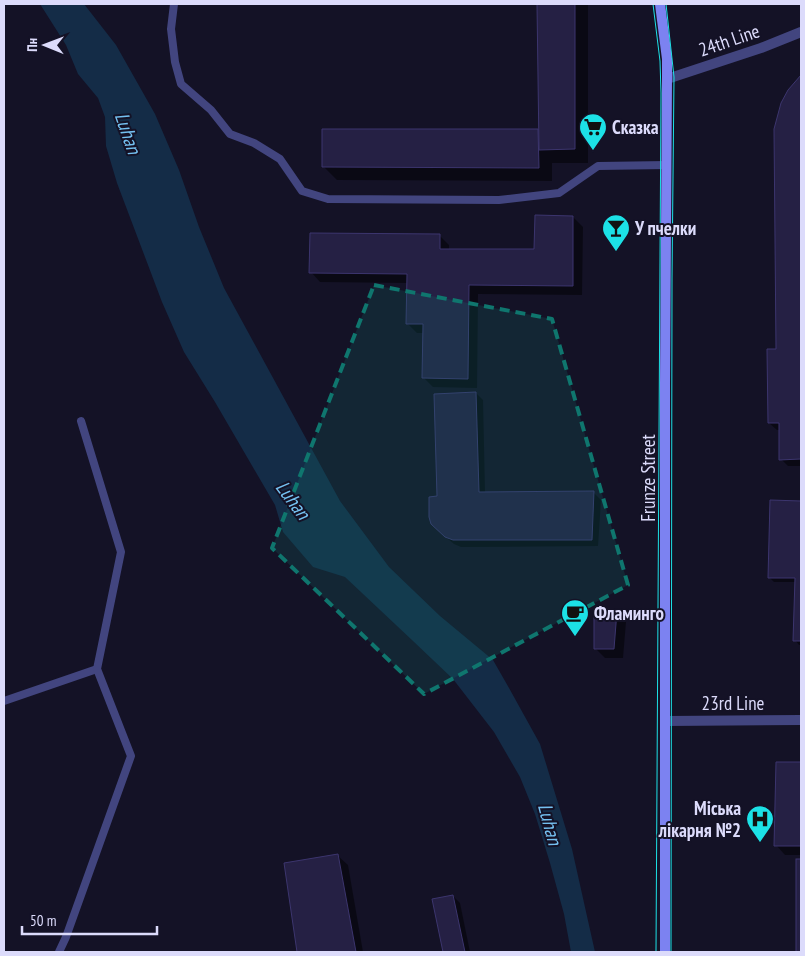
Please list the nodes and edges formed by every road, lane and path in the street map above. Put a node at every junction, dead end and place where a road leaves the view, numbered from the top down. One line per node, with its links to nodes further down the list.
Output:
1 (174, 4): 5 (lane)
2 (660, 4): 4 (street, Frunze Street)
3 (801, 32): 4 (street, 24th Line)
4 (668, 79): 5 (street, Frunze Street)
5 (667, 165): 10 (street, Frunze Street)
6 (81, 421): 7 (lane)
7 (97, 669): 8 (lane); 11 (lane)
8 (4, 701)
9 (801, 720): 10 (street, 23rd Line)
10 (666, 721): 12 (street, Frunze Street)
11 (59, 952)
12 (665, 952)

